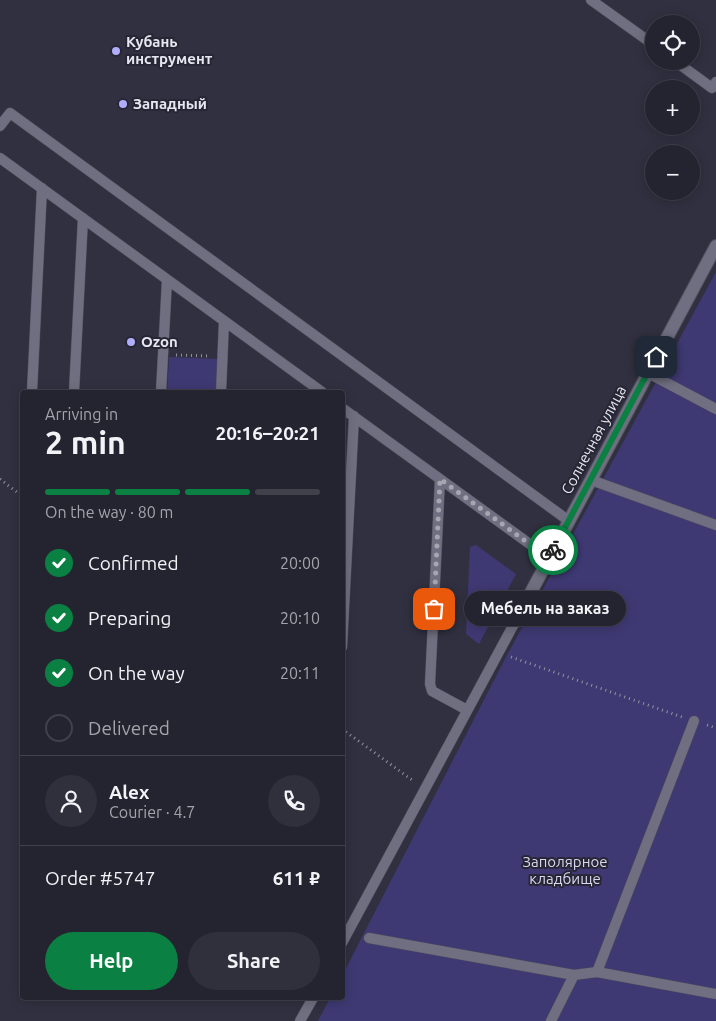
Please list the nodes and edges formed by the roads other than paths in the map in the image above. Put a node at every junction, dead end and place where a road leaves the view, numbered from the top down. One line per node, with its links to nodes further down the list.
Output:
1 (592, 0): 2 (lane)
2 (645, 39)
3 (687, 70): 4 (lane)
4 (716, 82)
5 (0, 126): 23 (lane)
6 (0, 158): 7 (lane)
7 (42, 188): 8 (lane); 13 (lane)
8 (83, 218): 10 (lane); 14 (lane)
9 (716, 246): 12 (street, Солнечная улица)
10 (167, 280): 11 (lane); 15 (lane)
11 (224, 321): 16 (lane); 17 (lane)
12 (648, 373): 18 (lane); 22 (street, Солнечная улица)
13 (32, 390)
14 (74, 390)
15 (161, 390)
16 (221, 390)
17 (316, 390)
18 (716, 409)
19 (345, 410): 20 (lane)
20 (354, 416): 21 (lane); 26 (lane)
21 (440, 479): 25 (lane); 28 (lane)
22 (591, 480): 23 (street, Солнечная улица); 24 (lane)
23 (569, 521): 25 (street, Солнечная улица)
24 (716, 526)
25 (549, 558): 27 (street, Солнечная улица)
26 (345, 589)
27 (515, 622): 28 (lane)
28 (467, 710): 30 (lane)
29 (694, 720): 32 (lane)
30 (345, 937)
31 (369, 938): 33 (lane)
32 (597, 972): 33 (lane); 34 (lane)
33 (574, 974): 37 (lane)
34 (716, 994)
35 (312, 1000): 36 (lane)
36 (300, 1021)
37 (551, 1021)

